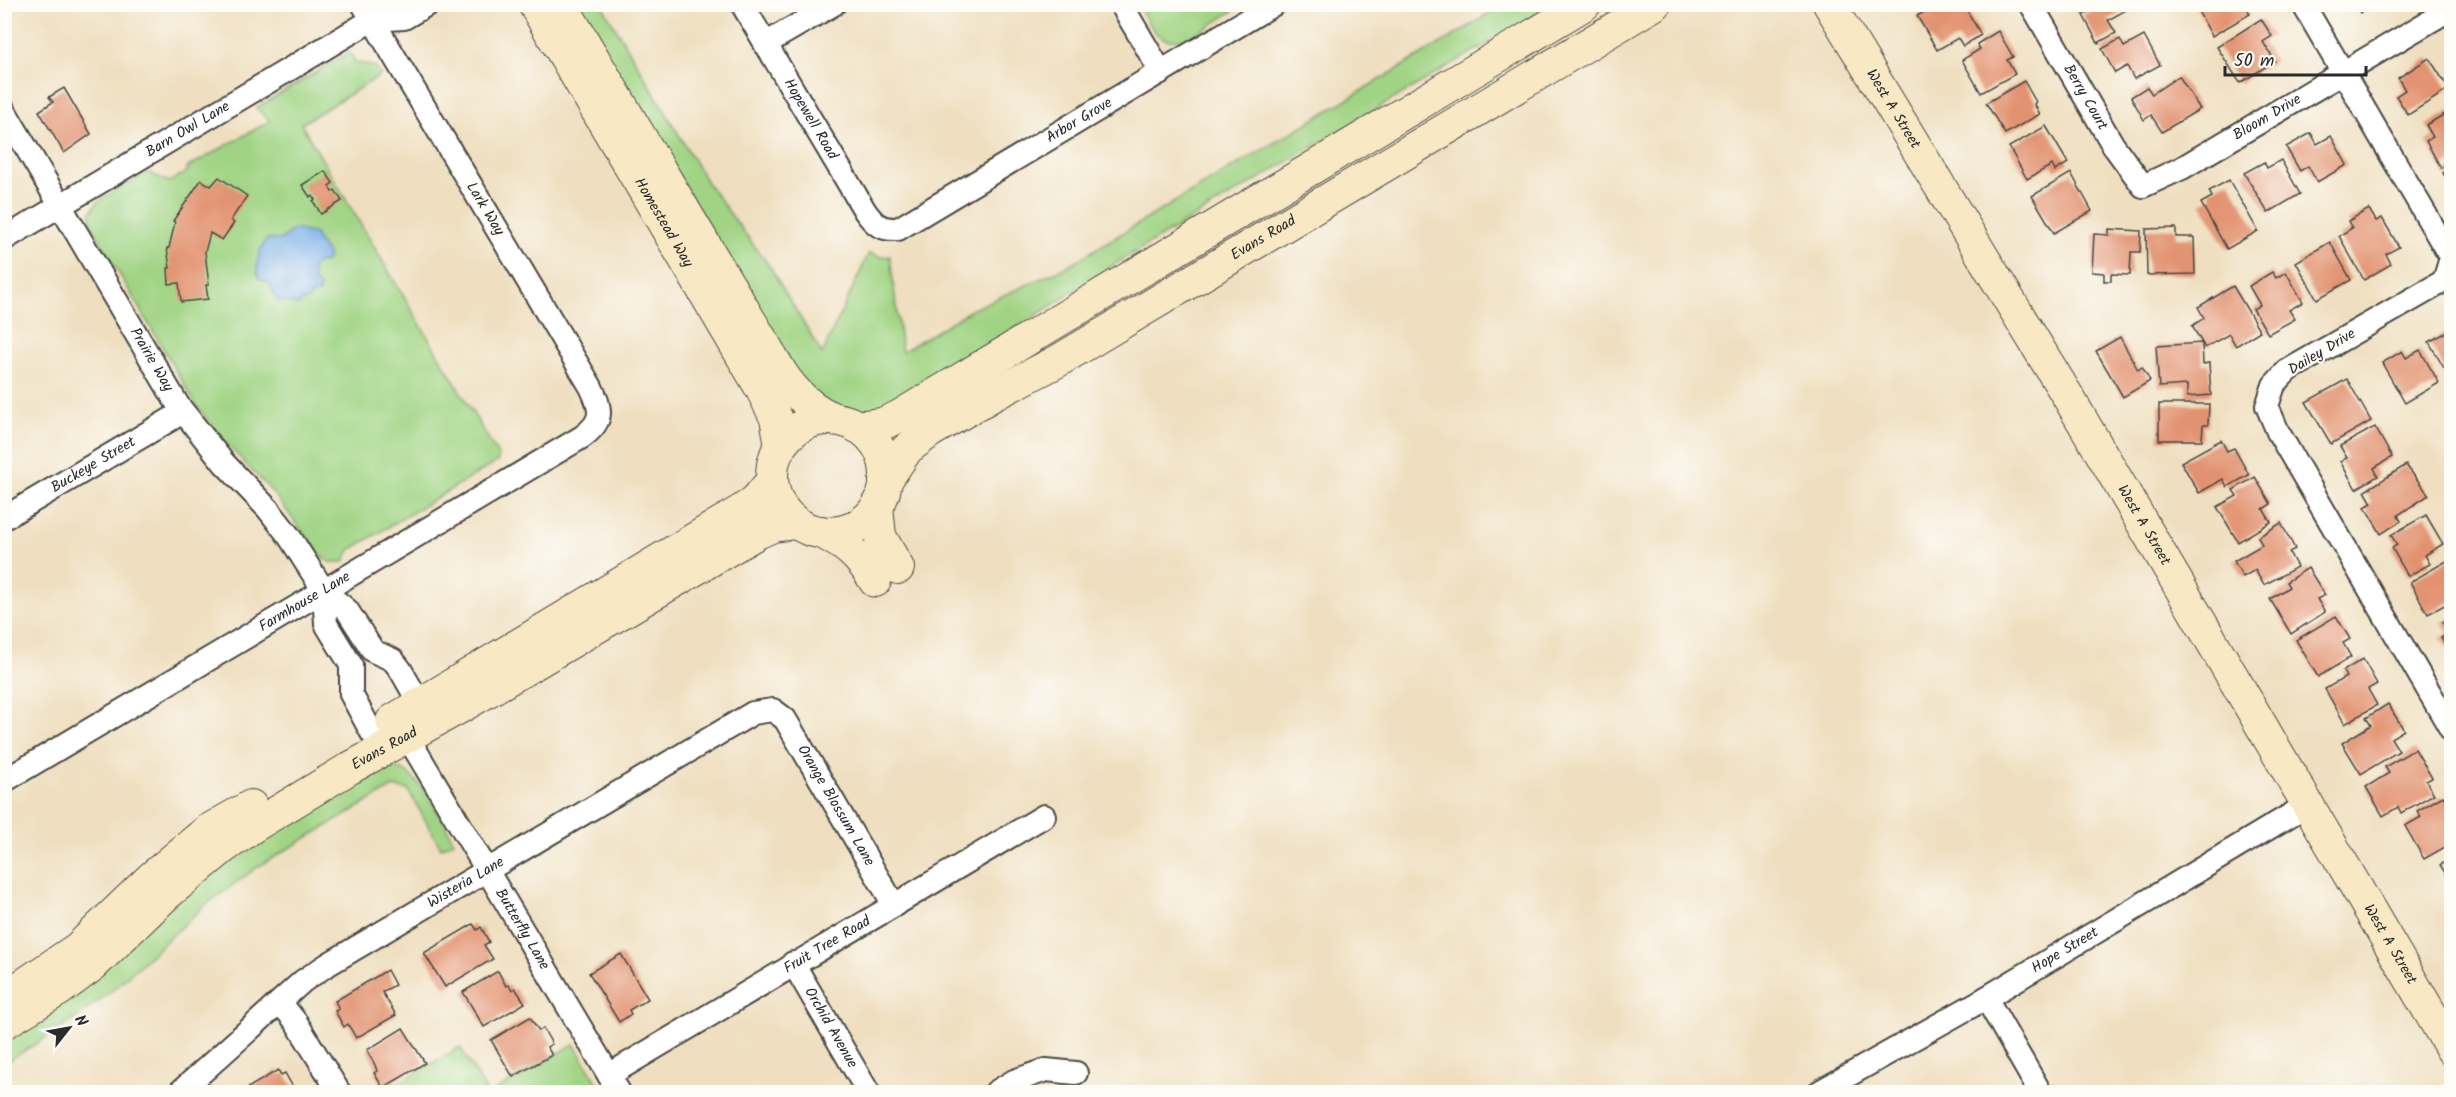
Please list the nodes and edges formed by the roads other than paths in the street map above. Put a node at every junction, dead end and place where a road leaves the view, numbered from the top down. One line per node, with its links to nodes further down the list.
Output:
1 (428, 4): 14 (street, Barn Owl Lane)
2 (534, 4): 28 (street, Homestead Way)
3 (561, 4): 27 (street, Homestead Way)
4 (742, 4): 15 (street, Hopewell Road)
5 (834, 4): 15 (street)
6 (1121, 4): 17 (street)
7 (1274, 4): 17 (street, Arbor Grove)
8 (1585, 4): 20 (street)
9 (1655, 4): 22 (street, Evans Road)
10 (1829, 4): 42 (street, West A Street)
11 (2031, 4): 19 (street, Berry Court)
12 (2302, 4): 16 (street)
13 (2451, 8): 16 (street, Bloom Drive)
14 (373, 10): 21 (street, Barn Owl Lane); 26 (street, Lark Way)
15 (765, 44): 23 (street, Hopewell Road)
16 (2342, 71): 19 (street, Bloom Drive); 38 (street, Dailey Drive)
17 (1161, 72): 23 (street, Arbor Grove)
18 (4, 110): 21 (street, Prairie Way)
19 (2143, 186)
20 (1278, 188): 22 (street); 27 (street)
21 (61, 206): 24 (street, Barn Owl Lane); 25 (street, Prairie Way)
22 (1297, 218): 30 (street, Evans Road)
23 (884, 229)
24 (4, 239)
25 (183, 412): 31 (street, Buckeye Street); 33 (street, Prairie Way)
26 (599, 417): 33 (street, Farmhouse Lane)
27 (845, 423): 28 (street); 30 (street)
28 (781, 445): 29 (street)
29 (772, 481): 32 (street); 36 (street, Evans Road)
30 (881, 494): 32 (street); 32 (street)
31 (4, 518)
32 (808, 527): 40 (street, Evans Road)
33 (324, 591): 34 (street, Prairie Way); 35 (street, Prairie Way); 41 (street, Farmhouse Lane)
34 (373, 651): 35 (street); 36 (street, Prairie Way)
35 (351, 665): 39 (street)
36 (420, 704): 39 (street, Evans Road); 40 (street)
37 (773, 710): 44 (street, Wisteria Lane); 45 (street, Orange Blossum Lane)
38 (2451, 731)
39 (372, 733): 40 (street); 47 (street, Evans Road)
40 (407, 736): 44 (street, Butterfly Lane); 50 (street, Evans Road)
41 (4, 781)
42 (2307, 805): 48 (street, Hope Street); 51 (street, West A Street)
43 (1044, 816): 45 (street, Fruit Tree Road)
44 (488, 870): 49 (street, Wisteria Lane); 53 (street, Butterfly Lane)
45 (894, 905): 46 (street, Fruit Tree Road)
46 (793, 963): 53 (street, Fruit Tree Road); 56 (street, Orchid Avenue)
47 (4, 998)
48 (1986, 998): 58 (street, Hope Street); 59 (street)
49 (280, 1002): 54 (street, Wisteria Lane); 55 (street)
50 (4, 1023)
51 (2451, 1050)
52 (1076, 1073): 57 (street)
53 (614, 1084)
54 (180, 1092)
55 (339, 1092)
56 (868, 1092)
57 (996, 1092)
58 (1819, 1092)
59 (2040, 1092)

